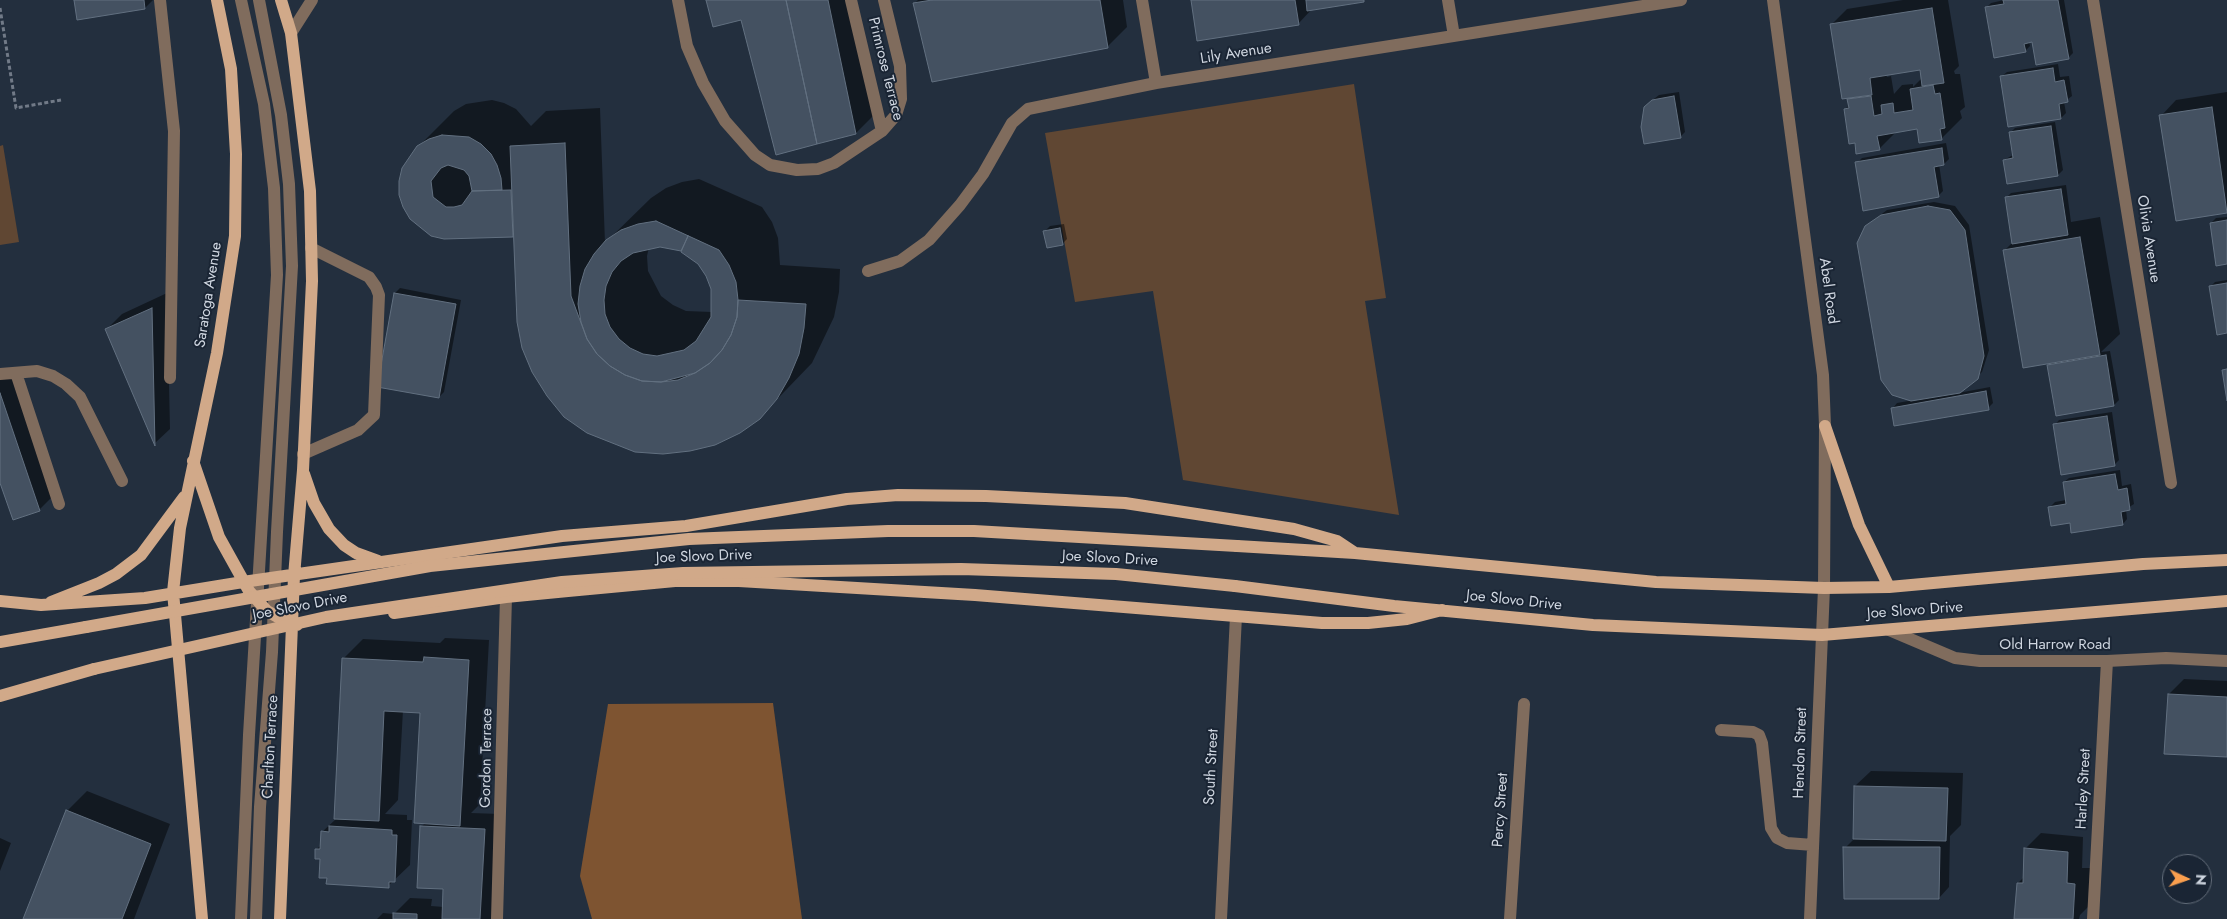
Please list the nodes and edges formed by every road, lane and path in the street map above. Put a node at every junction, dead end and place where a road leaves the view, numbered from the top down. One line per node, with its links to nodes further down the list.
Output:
1 (160, 0): 25 (street)
2 (217, 0): 28 (main road, Saratoga Avenue)
3 (241, 0): 39 (street)
4 (259, 0): 38 (street)
5 (281, 0): 16 (main road)
6 (312, 0): 16 (street)
7 (678, 0): 20 (street)
8 (851, 0): 20 (street, Primrose Terrace)
9 (884, 0): 20 (street, Primrose Terrace)
10 (1142, 0): 18 (street)
11 (1448, 0): 17 (street)
12 (1681, 0): 17 (street, Lily Avenue)
13 (1773, 0): 26 (street, Abel Road)
14 (2093, 0): 31 (street, Olivia Avenue)
15 (0, 8): 19 (path)
16 (291, 33): 21 (main road)
17 (1454, 36): 18 (street, Lily Avenue)
18 (1156, 83): 22 (street, Lily Avenue)
19 (61, 100)
20 (882, 132)
21 (311, 248): 27 (main road); 27 (street)
22 (868, 271)
23 (16, 372): 24 (street); 30 (street); 33 (street)
24 (0, 374)
25 (170, 378)
26 (1825, 426): 41 (main road); 42 (street, Abel Road)
27 (303, 454): 29 (main road)
28 (193, 461): 32 (main road, Saratoga Avenue); 40 (main road)
29 (303, 470): 36 (main road); 37 (main road)
30 (122, 481)
31 (2171, 483)
32 (187, 492): 43 (main road, Saratoga Avenue); 48 (main road)
33 (59, 504)
34 (1355, 553): 36 (main road); 42 (main road, Joe Slovo Drive); 55 (main road, Joe Slovo Drive, bridge)
35 (2227, 560): 41 (main road, Joe Slovo Drive)
36 (380, 562): 37 (main road)
37 (294, 576): 38 (main road); 52 (main road, Charlton Terrace)
38 (275, 578): 39 (main road); 50 (street)
39 (259, 580): 40 (main road); 47 (street)
40 (243, 582): 43 (main road); 47 (main road)
41 (1889, 587): 42 (main road, Joe Slovo Drive)
42 (1824, 588): 54 (street, Hendon Street)
43 (173, 592): 48 (main road); 62 (main road)
44 (506, 597): 51 (main road); 52 (main road); 66 (street, Gordon Terrace)
45 (0, 601): 48 (main road)
46 (2227, 601): 53 (main road, Joe Slovo Drive)
47 (258, 604): 50 (main road); 63 (street)
48 (41, 605)
49 (1442, 610): 51 (main road); 54 (main road, Joe Slovo Drive); 58 (main road, Joe Slovo Drive, bridge)
50 (274, 615): 52 (main road); 64 (street)
51 (1236, 616): 67 (street, South Street)
52 (292, 625): 65 (main road, Charlton Terrace)
53 (1889, 630): 54 (main road, Joe Slovo Drive); 57 (street, Old Harrow Road)
54 (1822, 635): 61 (street, Hendon Street)
55 (0, 642)
56 (2227, 660): 57 (street, Old Harrow Road)
57 (2107, 661): 70 (street, Harley Street)
58 (0, 696)
59 (1524, 704): 68 (street, Percy Street)
60 (1721, 730): 61 (street)
61 (1813, 845): 69 (street, Hendon Street)
62 (202, 919)
63 (241, 919)
64 (256, 919)
65 (280, 919)
66 (497, 919)
67 (1221, 919)
68 (1510, 919)
69 (1810, 919)
70 (2093, 919)

